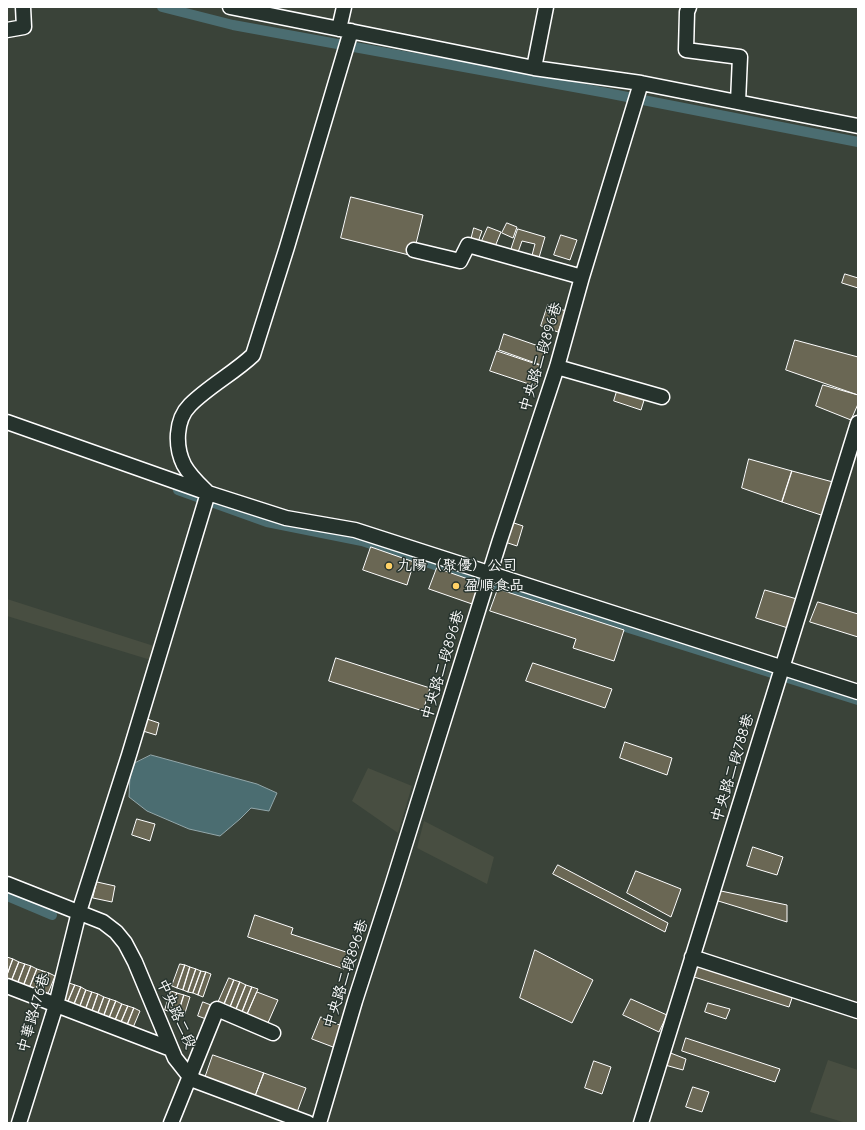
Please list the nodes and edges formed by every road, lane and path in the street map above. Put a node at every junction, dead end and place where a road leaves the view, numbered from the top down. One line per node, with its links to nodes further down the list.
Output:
1 (23, 7): 6 (street)
2 (230, 7): 7 (street)
3 (344, 7): 7 (street)
4 (546, 7): 8 (street)
5 (689, 7): 10 (street)
6 (7, 30)
7 (345, 30): 8 (street); 18 (street)
8 (534, 68): 9 (street)
9 (641, 83): 10 (street); 13 (street, 中央路二段896巷)
10 (738, 102): 11 (street)
11 (858, 126)
12 (414, 250): 13 (street)
13 (582, 277): 14 (street, 中央路二段896巷)
14 (557, 367): 15 (street); 19 (street, 中央路二段896巷)
15 (662, 397)
16 (7, 422): 18 (street)
17 (858, 423): 20 (street, 中央路二段788巷)
18 (208, 493): 19 (street); 23 (street, 中華路476巷)
19 (490, 573): 20 (street); 34 (street, 中央路二段896巷)
20 (782, 669): 21 (street); 24 (street, 中央路二段788巷)
21 (858, 692)
22 (7, 884): 23 (street, 中央路二段)
23 (79, 912): 26 (street, 中華路476巷); 29 (street, 中央路二段)
24 (692, 957): 27 (street); 35 (street, 中央路二段788巷)
25 (7, 986): 26 (street)
26 (56, 1005): 29 (street); 31 (street, 中華路476巷)
27 (858, 1011)
28 (274, 1033): 30 (street)
29 (171, 1049): 30 (street, 中央路二段)
30 (190, 1077): 32 (street); 33 (street, 中央路二段)
31 (19, 1123)
32 (171, 1123)
33 (308, 1123)
34 (319, 1123)
35 (641, 1123)

